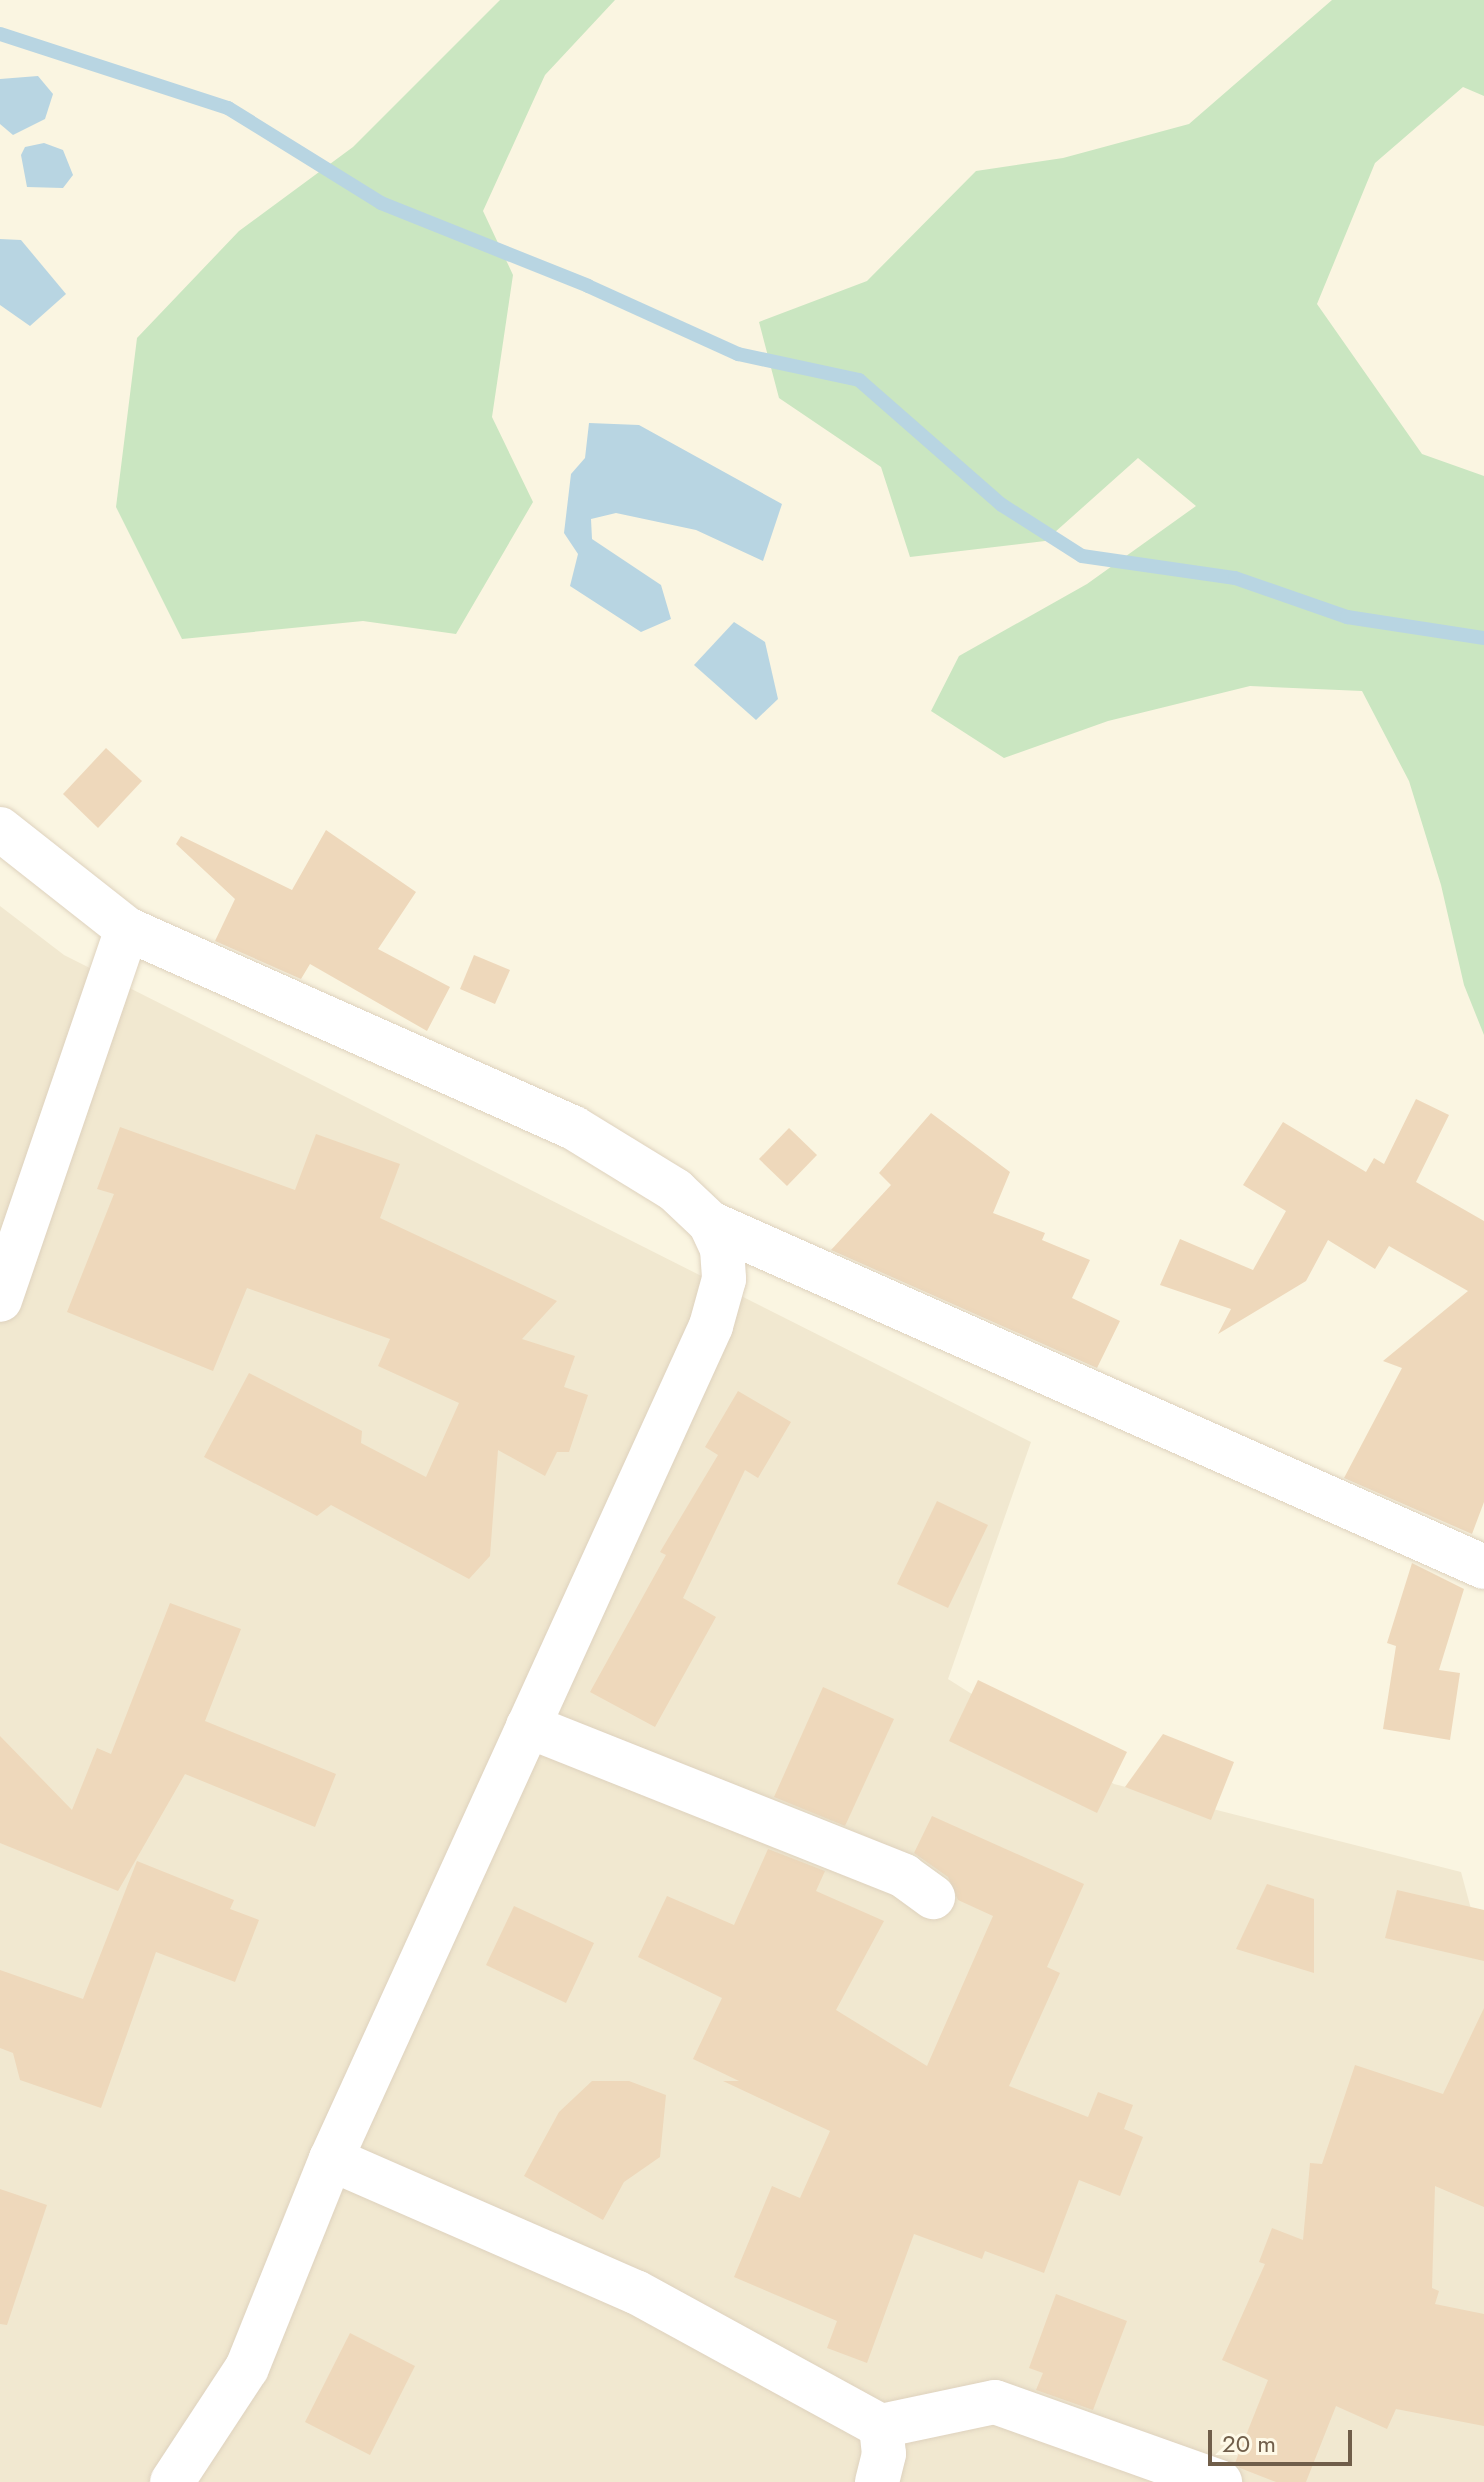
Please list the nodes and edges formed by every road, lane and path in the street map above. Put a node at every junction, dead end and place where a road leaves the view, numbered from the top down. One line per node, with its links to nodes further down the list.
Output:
1 (0, 829): 2 (street)
2 (127, 929): 3 (street); 4 (street)
3 (710, 1223): 6 (street); 7 (street)
4 (9, 1246): 5 (street)
5 (0, 1300)
6 (1484, 1567)
7 (528, 1726): 8 (street); 9 (street)
8 (933, 1897)
9 (331, 2159): 10 (street); 12 (street)
10 (881, 2426): 11 (street); 13 (street)
11 (1183, 2474): 14 (street)
12 (172, 2482)
13 (877, 2482)
14 (1220, 2482)

